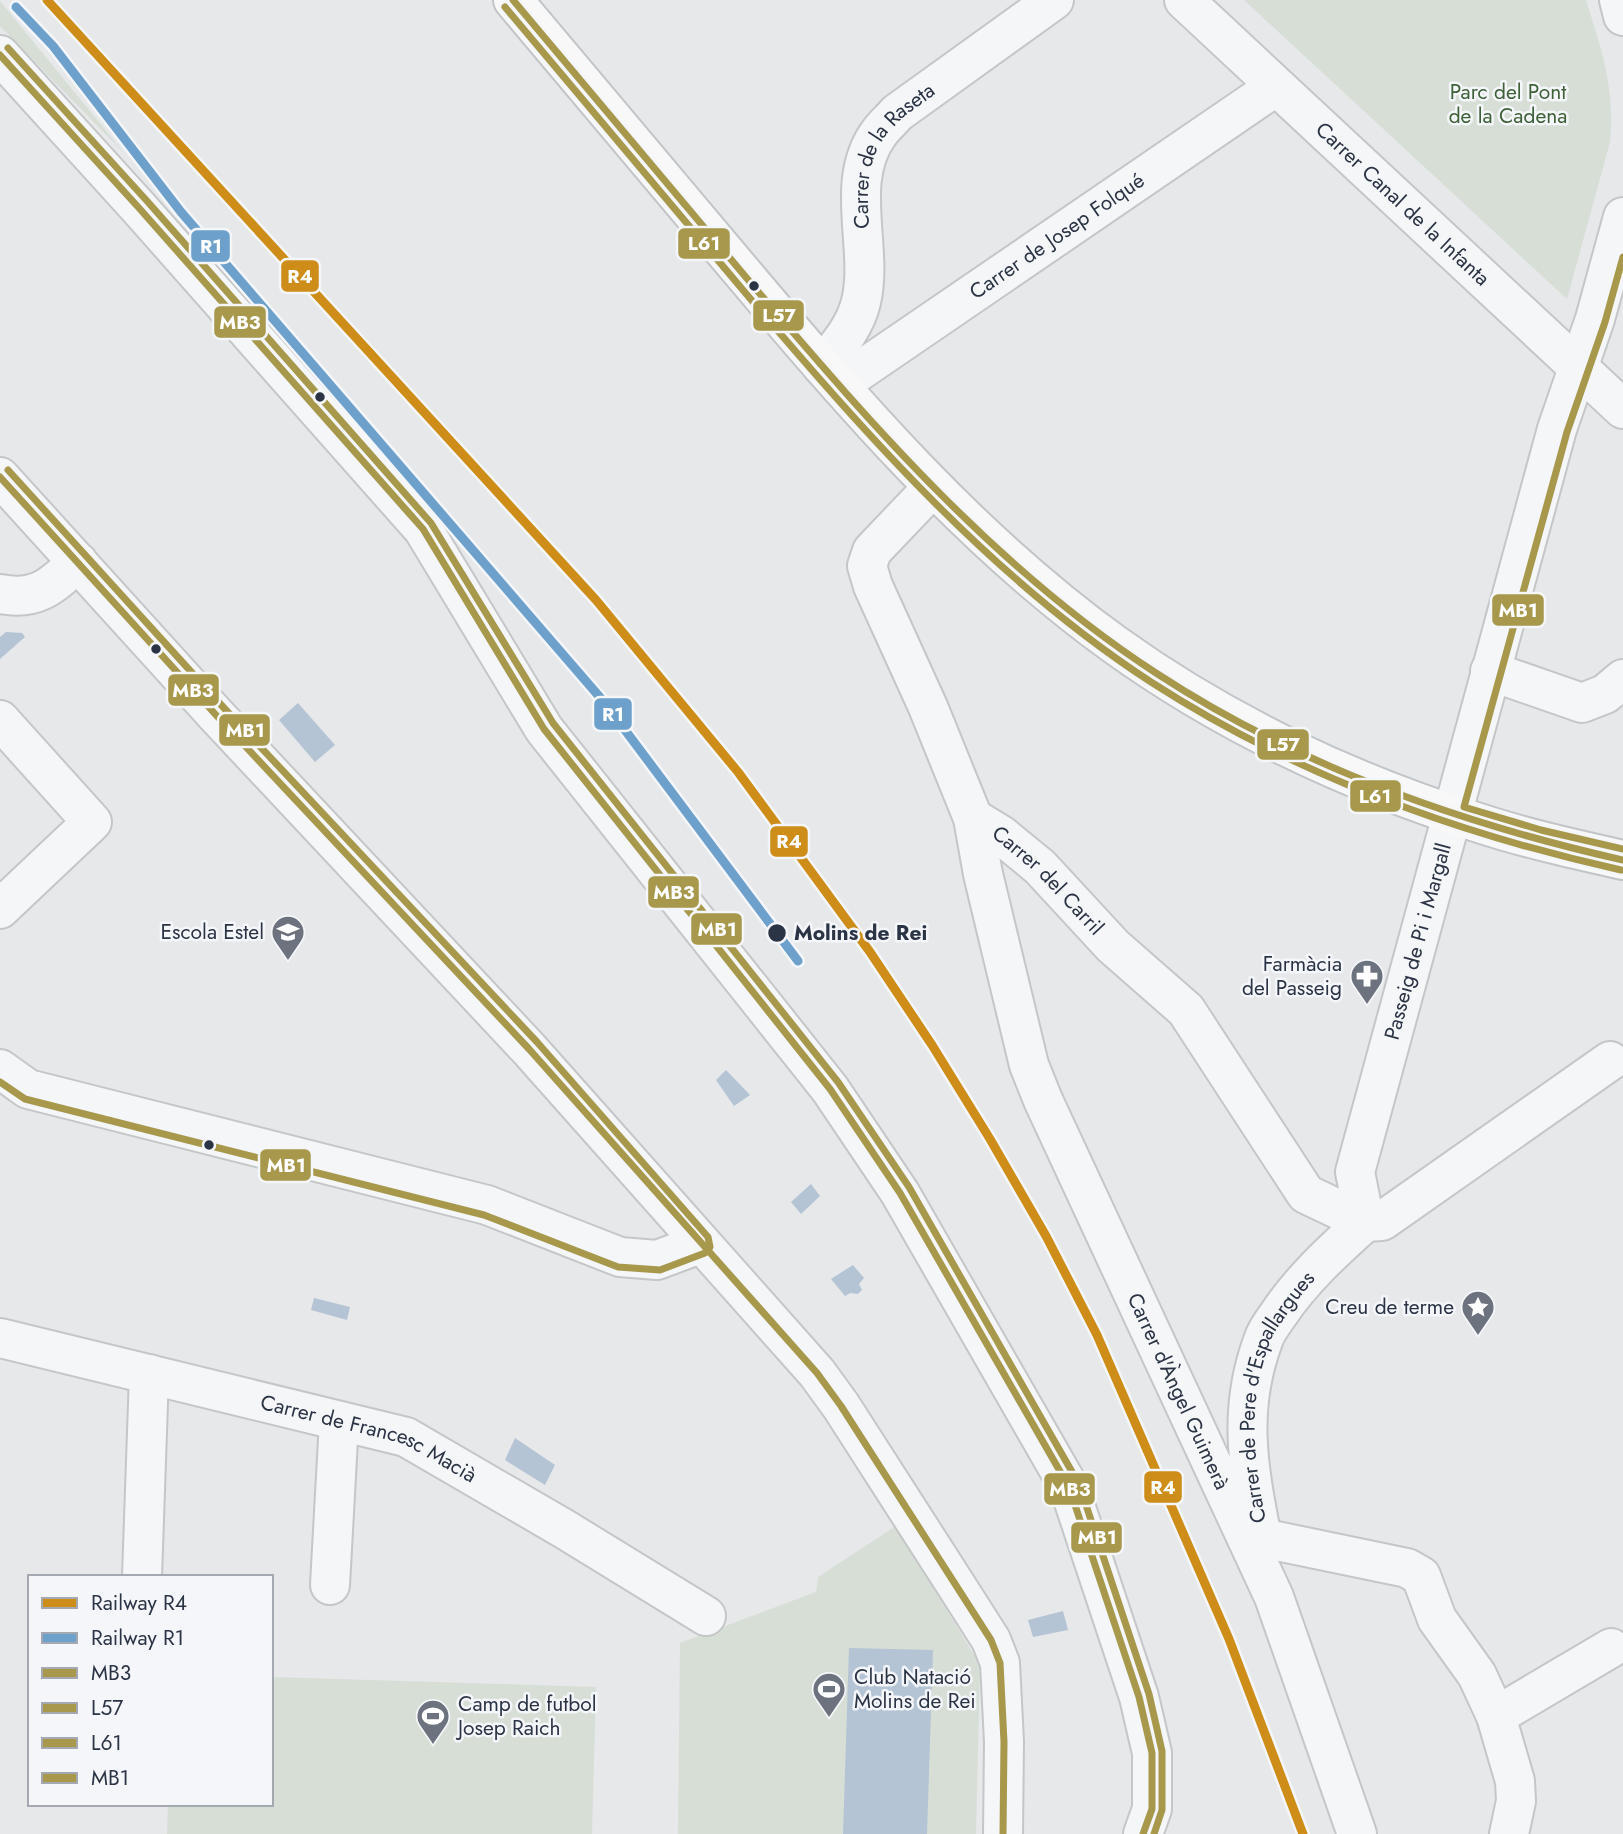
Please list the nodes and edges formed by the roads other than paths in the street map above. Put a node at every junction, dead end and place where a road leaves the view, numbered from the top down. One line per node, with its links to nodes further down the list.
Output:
1 (513, 0): 10 (main road)
2 (1054, 0): 10 (street, Carrer de la Raseta)
3 (1184, 0): 7 (street, Carrer Canal de la Infanta)
4 (1619, 0): 5 (street)
5 (1623, 16)
6 (0, 55): 38 (street)
7 (1275, 86): 9 (street, Carrer Canal de la Infanta); 10 (street, Carrer de Josep Folqué)
8 (1623, 217): 9 (street, Passeig de Pi i Margall)
9 (1578, 366): 11 (street, Carrer Canal de la Infanta); 16 (street, Passeig de Pi i Margall)
10 (830, 375): 13 (main road)
11 (1623, 409)
12 (0, 477): 14 (street)
13 (933, 487): 19 (main road); 20 (street, Carrer del Carril)
14 (78, 562): 15 (street); 26 (street)
15 (0, 594)
16 (1490, 671): 17 (street); 19 (street, Passeig de Pi i Margall)
17 (1623, 679)
18 (0, 720): 22 (street)
19 (1451, 814): 21 (main road); 25 (street, Passeig de Pi i Margall)
20 (973, 818): 25 (street, Carrer del Carril); 33 (street, Carrer d'Àngel Guimerà)
21 (1623, 860)
22 (0, 909)
23 (1610, 1061): 25 (street)
24 (0, 1069): 26 (street)
25 (1365, 1222): 30 (street, Carrer de Pere d'Espallargues)
26 (700, 1244): 37 (street)
27 (0, 1338): 28 (street, Carrer de Francesc Macià)
28 (149, 1374): 29 (street, Carrer de Francesc Macià); 31 (street)
29 (338, 1421): 32 (street); 34 (street, Carrer de Francesc Macià)
30 (1262, 1538): 33 (street, Carrer de Pere d'Espallargues); 36 (street)
31 (142, 1575)
32 (330, 1585)
33 (1274, 1597): 39 (street, Carrer d'Àngel Guimerà)
34 (706, 1616)
35 (1611, 1648): 36 (street)
36 (1496, 1716): 40 (street)
37 (1003, 1834)
38 (1143, 1834)
39 (1357, 1834)
40 (1509, 1834)

